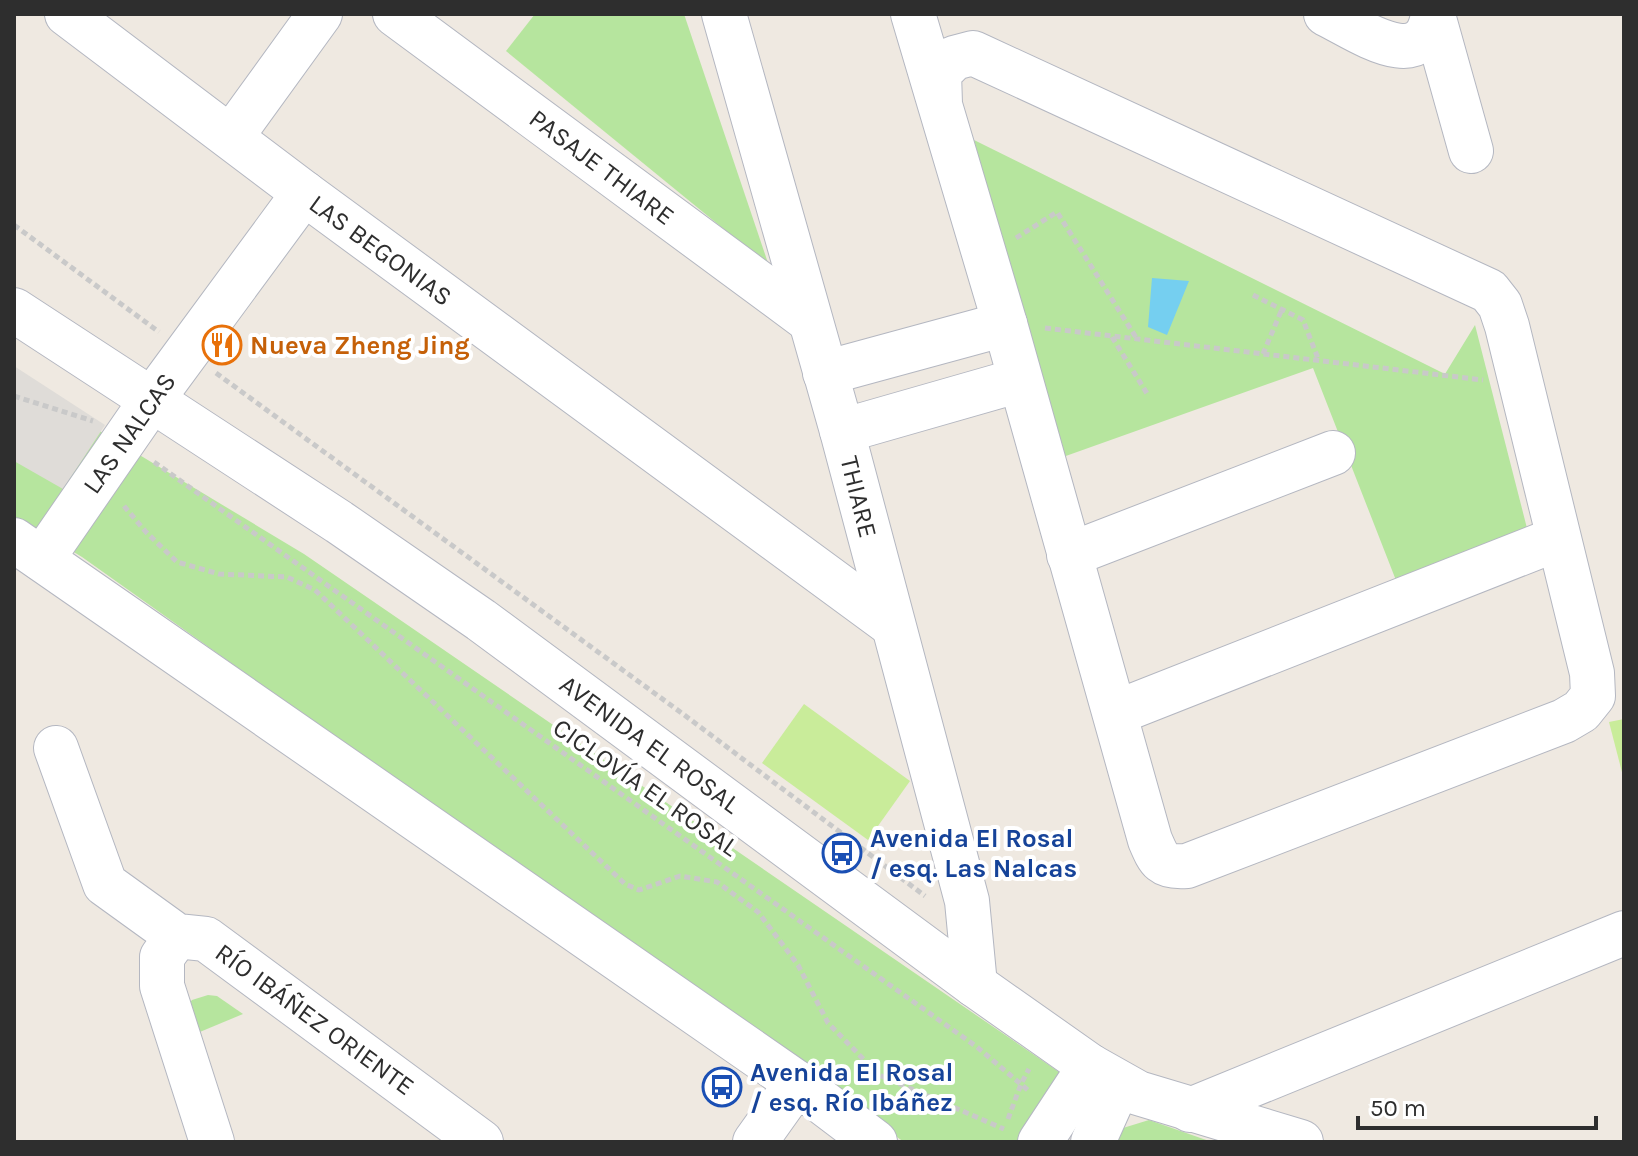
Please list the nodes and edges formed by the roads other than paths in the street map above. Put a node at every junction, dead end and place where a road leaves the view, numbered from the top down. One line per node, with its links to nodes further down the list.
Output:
1 (320, 14): 9 (street)
2 (395, 14): 13 (street, PASAJE THIARE)
3 (724, 14): 13 (street, THIARE)
4 (913, 14): 8 (street)
5 (1326, 14): 6 (street)
6 (1433, 14): 10 (street)
7 (72, 15): 9 (street, LAS BEGONIAS)
8 (940, 104): 14 (street); 20 (street)
9 (231, 137): 11 (street, LAS BEGONIAS)
10 (1471, 151)
11 (304, 193): 17 (street, LAS NALCAS); 23 (street, LAS BEGONIAS)
12 (14, 310): 17 (street, AVENIDA EL ROSAL)
13 (809, 320): 15 (street, THIARE)
14 (1005, 324): 15 (street); 16 (street)
15 (825, 373): 18 (street, THIARE)
16 (1020, 380): 18 (street); 22 (street)
17 (151, 401): 21 (street, LAS NALCAS); 28 (street, AVENIDA EL ROSAL)
18 (842, 431): 23 (street, THIARE)
19 (1333, 453): 22 (street)
20 (1557, 539): 24 (street); 24 (street)
21 (28, 550): 30 (street)
22 (1069, 555): 24 (street)
23 (891, 624): 28 (street, THIARE)
24 (1115, 713)
25 (56, 748): 27 (street, RÍO IBÁÑEZ ORIENTE)
26 (1624, 933): 31 (street)
27 (177, 936): 34 (street); 35 (street, RÍO IBÁÑEZ ORIENTE)
28 (975, 985): 29 (street, AVENIDA EL ROSAL)
29 (1104, 1075): 31 (street, AVENIDA EL ROSAL); 32 (street); 37 (street)
30 (797, 1083): 33 (street); 36 (street)
31 (1190, 1110): 38 (street, AVENIDA EL ROSAL)
32 (1035, 1128)
33 (849, 1134)
34 (212, 1142)
35 (481, 1142)
36 (755, 1142)
37 (1093, 1142)
38 (1301, 1142)

